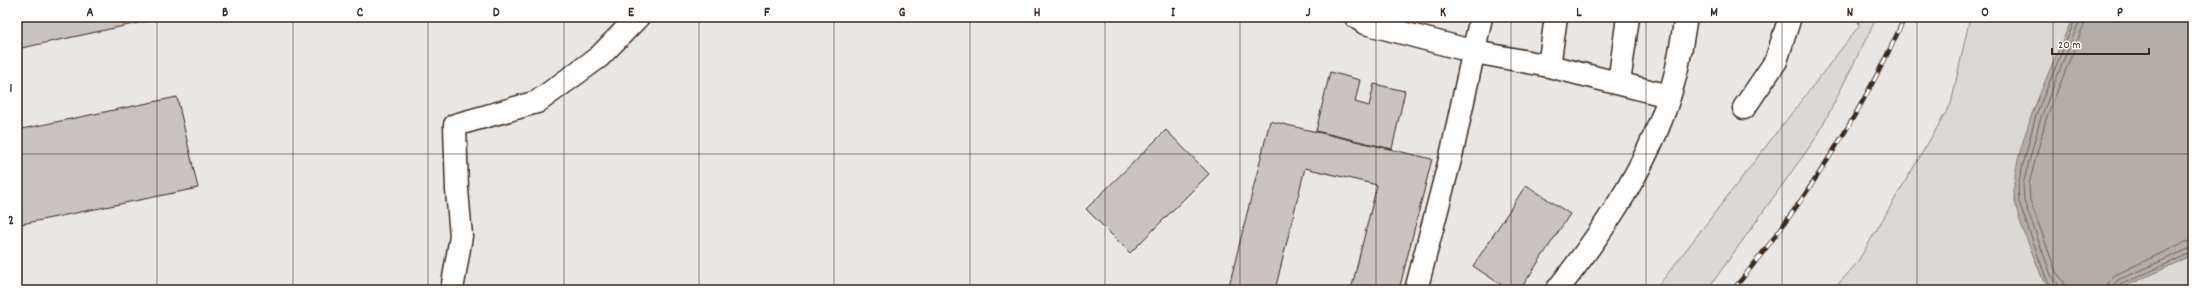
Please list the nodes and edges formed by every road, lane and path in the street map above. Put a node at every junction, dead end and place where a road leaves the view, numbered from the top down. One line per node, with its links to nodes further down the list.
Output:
1 (638, 17): 14 (lane)
2 (1356, 17): 8 (lane)
3 (1481, 17): 9 (lane)
4 (1556, 17): 10 (lane)
5 (1628, 17): 11 (lane)
6 (1686, 17): 12 (lane)
7 (1790, 17): 13 (lane)
8 (1410, 25): 9 (lane)
9 (1475, 52): 10 (lane); 15 (lane)
10 (1549, 66): 11 (lane)
11 (1619, 83): 12 (lane)
12 (1670, 96): 16 (lane)
13 (1744, 108)
14 (452, 290)
15 (1416, 290)
16 (1557, 290)

